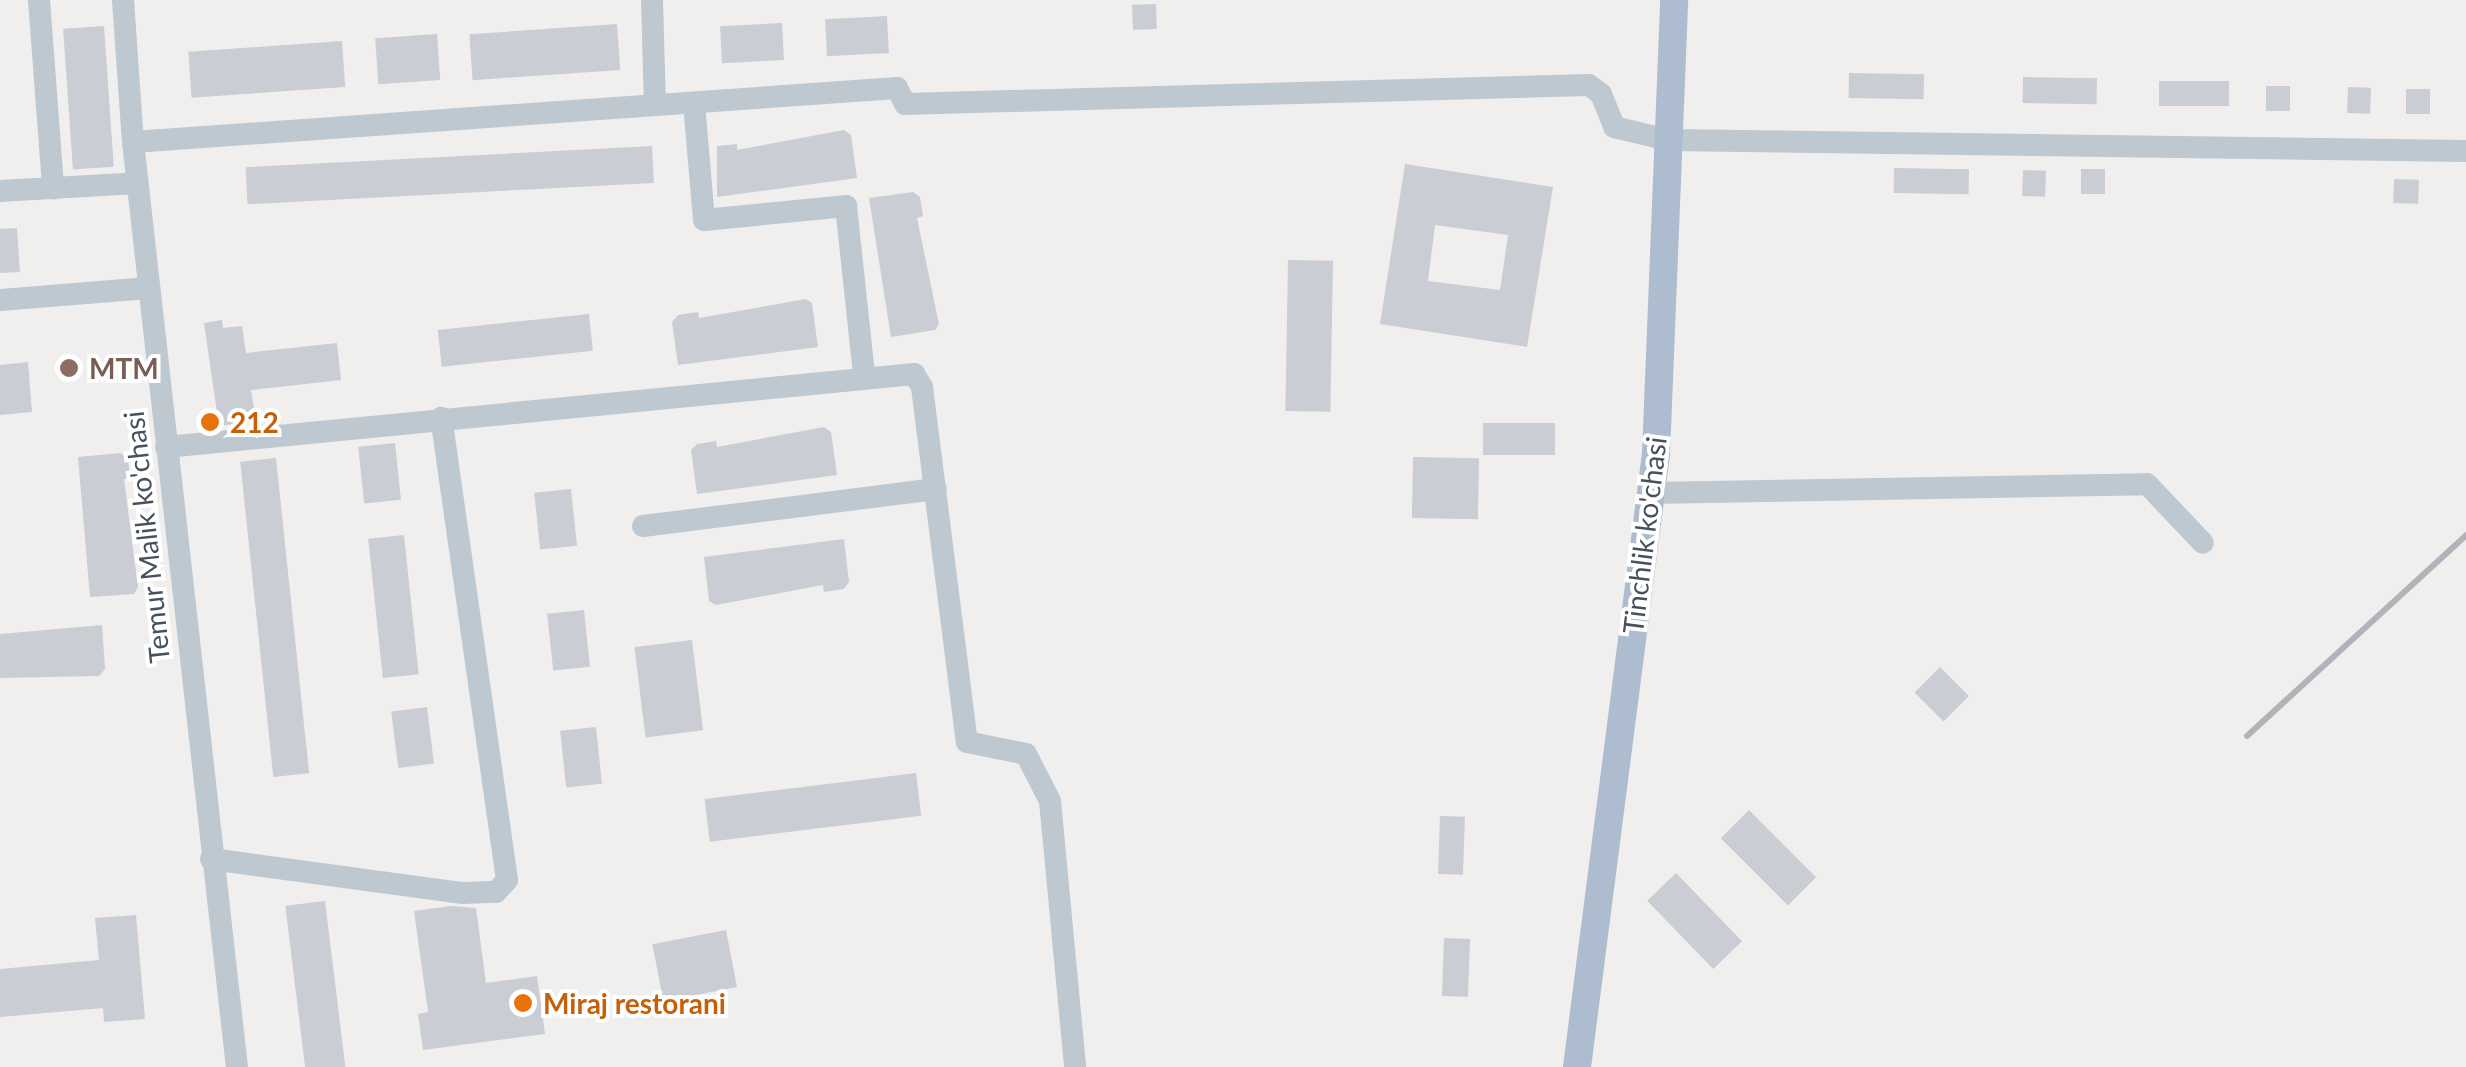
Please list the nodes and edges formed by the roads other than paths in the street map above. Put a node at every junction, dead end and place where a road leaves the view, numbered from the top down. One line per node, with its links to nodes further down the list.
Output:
1 (39, 0): 11 (street)
2 (123, 0): 8 (street, Temur Malik ko'chasi)
3 (652, 0): 6 (street)
4 (1674, 0): 7 (main road, Tinchlik ko'chasi)
5 (694, 103): 6 (street); 7 (street); 15 (street)
6 (655, 106): 8 (street)
7 (1668, 140): 9 (street); 19 (main road, Tinchlik ko'chasi)
8 (133, 142): 10 (street, Temur Malik ko'chasi)
9 (2466, 151)
10 (137, 183): 11 (street); 13 (street, Temur Malik ko'chasi)
11 (54, 188): 12 (street)
12 (0, 192)
13 (149, 288): 14 (street); 17 (street, Temur Malik ko'chasi)
14 (0, 300)
15 (864, 374): 16 (street); 18 (street)
16 (441, 418): 17 (street); 22 (street)
17 (166, 446): 22 (street, Temur Malik ko'chasi)
18 (936, 489): 20 (street); 24 (street)
19 (1651, 493): 21 (street); 25 (main road, Tinchlik ko'chasi)
20 (643, 526)
21 (2203, 543)
22 (211, 859): 23 (street, Temur Malik ko'chasi)
23 (236, 1067)
24 (1075, 1067)
25 (1578, 1067)

